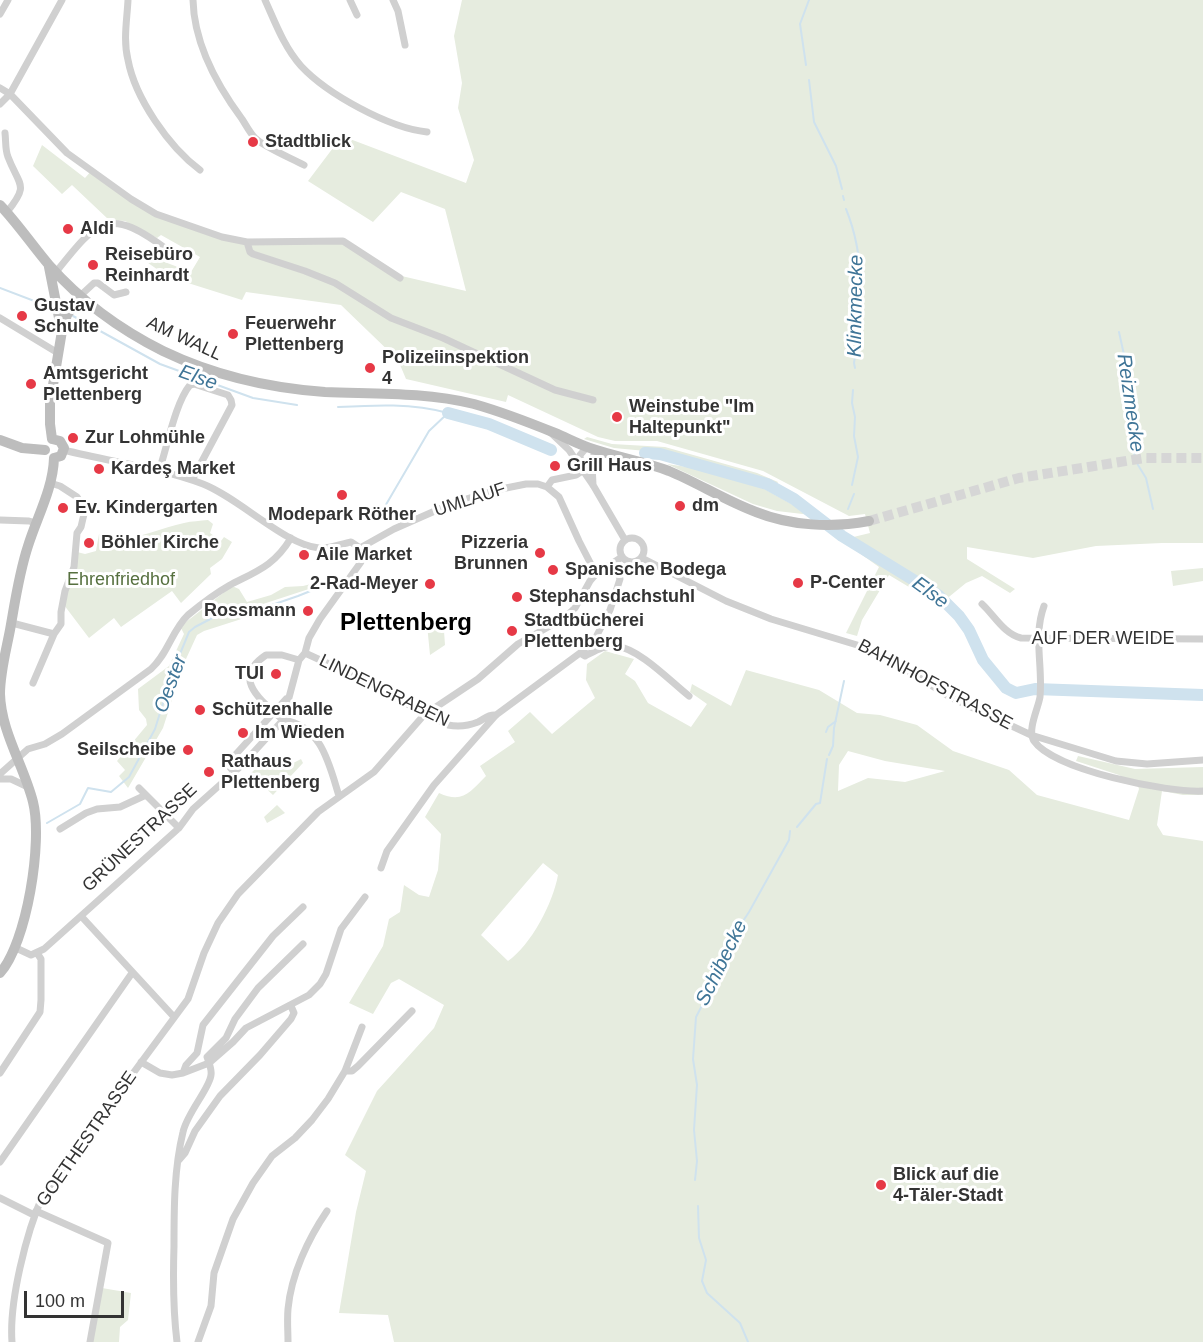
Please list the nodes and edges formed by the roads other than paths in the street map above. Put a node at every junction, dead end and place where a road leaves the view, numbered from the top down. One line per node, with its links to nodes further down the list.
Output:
1 (8, 0): 8 (street)
2 (128, 0): 17 (street)
3 (193, 0): 16 (street)
4 (265, 0): 14 (street)
5 (350, 0): 9 (street)
6 (393, 0): 10 (street)
7 (59, 1): 12 (street)
8 (0, 15)
9 (357, 15)
10 (405, 45)
11 (0, 88): 12 (street)
12 (10, 94): 13 (street); 19 (street)
13 (0, 104)
14 (427, 132)
15 (5, 133): 18 (street)
16 (304, 165)
17 (200, 170)
18 (3, 209): 21 (main road, AM WALL)
19 (247, 242): 22 (street); 29 (street)
20 (169, 251): 21 (street)
21 (52, 268): 24 (main road, AM WALL); 25 (main road)
22 (400, 278)
23 (126, 292): 24 (street)
24 (80, 296): 25 (main road); 27 (main road); 30 (main road, AM WALL)
25 (58, 311): 27 (main road)
26 (0, 318): 28 (street)
27 (62, 331): 28 (main road)
28 (58, 353): 31 (main road)
29 (594, 400)
30 (550, 431): 33 (main road, AM WALL); 38 (street, AM WALL)
31 (52, 439): 34 (main road); 35 (main road)
32 (0, 440): 34 (main road)
33 (591, 449): 38 (street); 41 (street); 44 (main road, AM WALL)
34 (45, 450): 36 (main road)
35 (64, 450): 36 (main road); 37 (street)
36 (54, 458): 40 (main road)
37 (159, 471): 39 (street); 39 (street)
38 (582, 471): 41 (street, AM WALL); 42 (street, UMLAUF)
39 (192, 480): 46 (street)
40 (50, 483): 45 (main road); 56 (street)
41 (593, 485): 47 (street, AM WALL)
42 (547, 487): 48 (street, UMLAUF); 52 (street)
43 (0, 520): 45 (street)
44 (869, 521)
45 (36, 523): 55 (main road)
46 (291, 538): 48 (street); 71 (street)
47 (625, 540): 49 (street); 50 (street)
48 (360, 548): 60 (street)
49 (622, 557): 50 (street); 51 (street, GOETHESTRASSE)
50 (642, 558): 70 (street, BAHNHOFSTRASSE)
51 (610, 565): 52 (street, GOETHESTRASSE); 59 (street)
52 (597, 574): 68 (street, GOETHESTRASSE)
53 (982, 604): 57 (street, AUF DER WEIDE)
54 (1044, 606): 57 (street)
55 (12, 623): 56 (street); 65 (main road)
56 (54, 634): 62 (street)
57 (1038, 639): 58 (street, AUF DER WEIDE); 70 (street)
58 (1203, 639)
59 (580, 652): 63 (street); 67 (street)
60 (305, 653): 61 (street); 68 (street, LINDENGRABEN)
61 (299, 660): 64 (street); 66 (street)
62 (33, 683)
63 (689, 696)
64 (288, 697): 66 (street); 69 (street)
65 (1, 708): 71 (main road)
66 (275, 713): 69 (street); 73 (street)
67 (496, 714): 68 (street, LINDENGRABEN); 82 (street)
68 (424, 715): 79 (street, GOETHESTRASSE)
69 (283, 720): 73 (street, GRÜNESTRASSE); 79 (street)
70 (1031, 735): 72 (street, BAHNHOFSTRASSE); 77 (street)
71 (17, 758): 74 (street); 75 (main road)
72 (1203, 760)
73 (234, 772): 80 (street, GRÜNESTRASSE)
74 (0, 776): 75 (street)
75 (28, 788): 87 (main road)
76 (139, 788): 78 (street)
77 (1203, 791)
78 (146, 795): 80 (street); 81 (street)
79 (339, 796): 93 (street, GOETHESTRASSE)
80 (178, 828): 85 (street, GRÜNESTRASSE)
81 (60, 829)
82 (381, 868)
83 (364, 897): 91 (street)
84 (303, 907): 99 (street)
85 (81, 916): 88 (street, GRÜNESTRASSE); 90 (street)
86 (303, 945): 96 (street)
87 (16, 948): 88 (street); 89 (main road)
88 (38, 953): 98 (street)
89 (0, 973)
90 (132, 973): 93 (street); 101 (street)
91 (291, 1006): 96 (street); 100 (street)
92 (412, 1011): 97 (street)
93 (174, 1017): 95 (street, GOETHESTRASSE)
94 (362, 1028): 97 (street)
95 (141, 1062): 99 (street); 104 (street, GOETHESTRASSE)
96 (209, 1063): 99 (street); 100 (street)
97 (345, 1071): 108 (street)
98 (0, 1073)
99 (183, 1073)
100 (178, 1161): 107 (street)
101 (0, 1162)
102 (0, 1198): 104 (street)
103 (327, 1211): 109 (street)
104 (35, 1213): 105 (street, GOETHESTRASSE); 106 (street)
105 (12, 1342)
106 (90, 1342)
107 (177, 1342)
108 (198, 1342)
109 (288, 1342)

